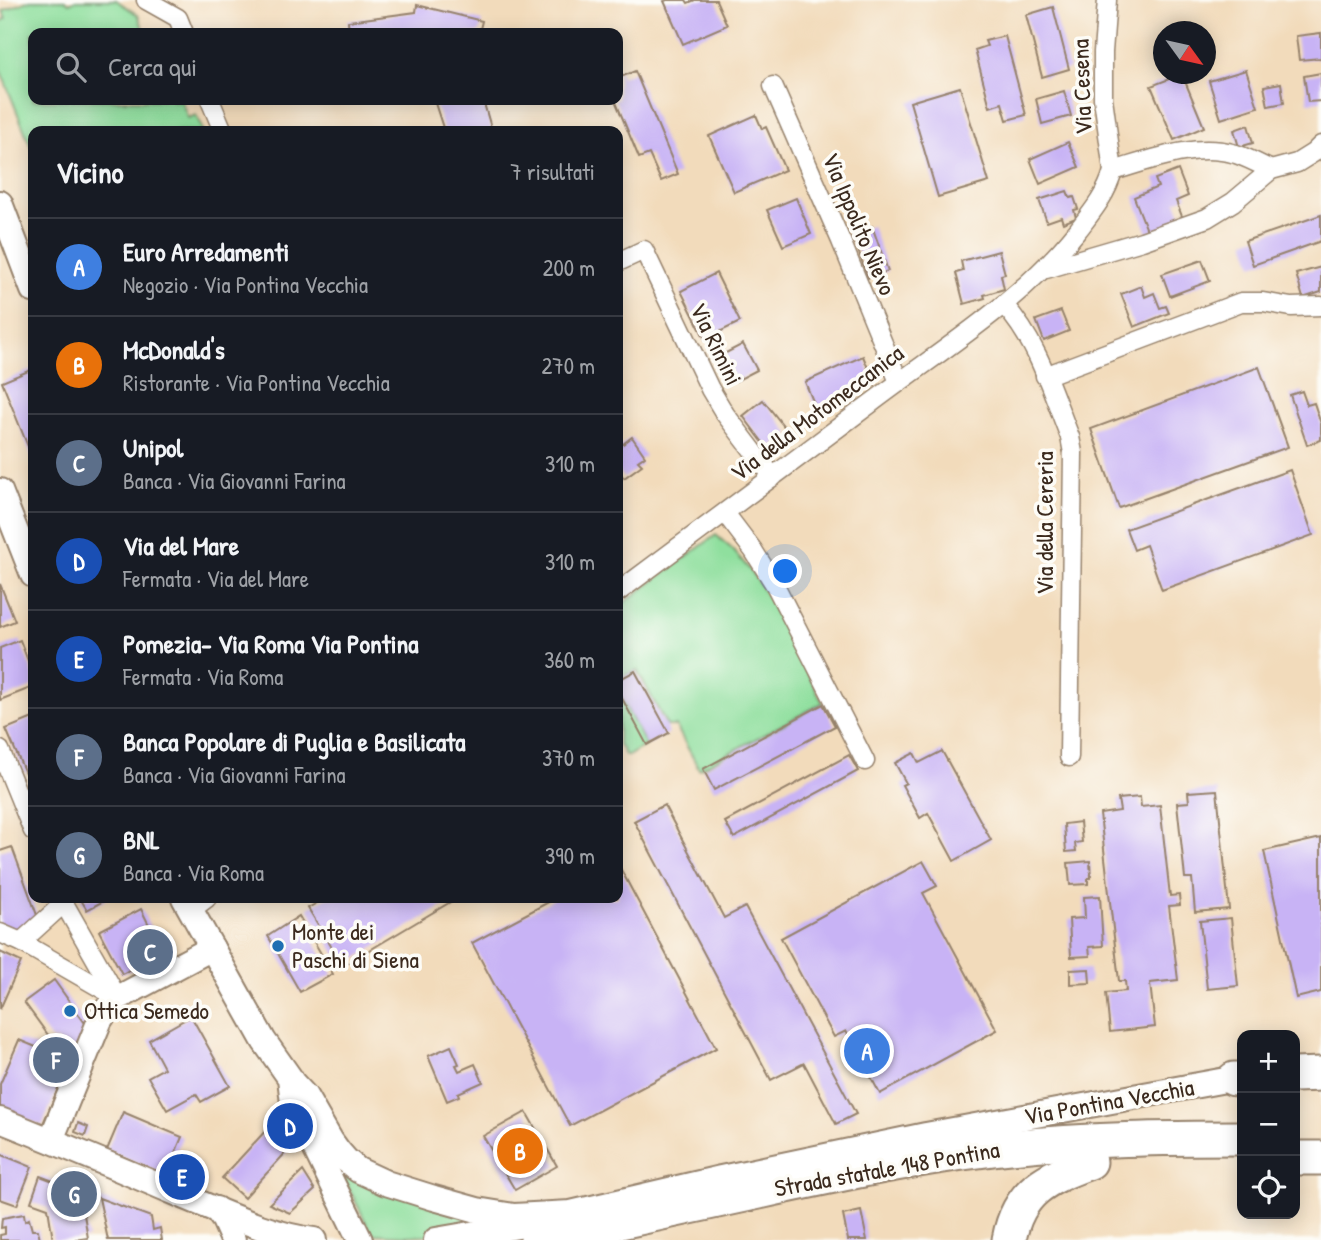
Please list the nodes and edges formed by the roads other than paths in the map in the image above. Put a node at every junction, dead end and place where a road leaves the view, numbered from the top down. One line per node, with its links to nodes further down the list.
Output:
1 (146, 0): 3 (street)
2 (1107, 0): 9 (street, Via Cesena)
3 (182, 28)
4 (773, 86): 17 (street, Via Ippolito Nievo)
5 (212, 105): 6 (street)
6 (221, 126)
7 (1321, 146): 8 (street, Via della Motomeccanica)
8 (1271, 170): 9 (street); 12 (street, Via della Motomeccanica)
9 (1113, 171): 12 (street, Via della Motomeccanica)
10 (0, 203): 13 (street)
11 (623, 260): 18 (street, Via Rimini)
12 (1042, 270): 14 (street, Via della Motomeccanica)
13 (28, 277)
14 (1004, 305): 16 (street, Via della Cereria); 17 (street, Via della Motomeccanica)
15 (1321, 306): 16 (street)
16 (1045, 376): 25 (street, Via della Cereria)
17 (899, 382): 18 (street, Via della Motomeccanica)
18 (773, 477): 20 (street, Via della Motomeccanica)
19 (4, 501): 21 (street); 22 (street)
20 (725, 513): 23 (street, Via della Motomeccanica); 26 (street)
21 (28, 522)
22 (28, 560)
23 (623, 588)
24 (0, 750): 27 (street)
25 (1069, 757)
26 (865, 761)
27 (28, 819)
28 (60, 903): 32 (street)
29 (63, 903): 34 (street)
30 (194, 903): 33 (street, Via Pontina Vecchia)
31 (0, 933): 32 (street)
32 (21, 942): 34 (street)
33 (212, 948): 34 (street); 40 (street, Via Pontina Vecchia)
34 (118, 998): 45 (street)
35 (1321, 1056): 36 (street)
36 (1300, 1062)
37 (1321, 1074): 38 (highway)
38 (1300, 1075)
39 (1237, 1079): 51 (street, Via Pontina Vecchia)
40 (291, 1081): 51 (street, Via Pontina Vecchia); 54 (street)
41 (0, 1120): 45 (street)
42 (1237, 1138): 56 (highway, Strada statale 148 Pontina)
43 (1300, 1138): 44 (highway)
44 (1321, 1138)
45 (51, 1140): 50 (street)
46 (1237, 1158): 49 (highway, Strada statale 148 Pontina)
47 (1300, 1158): 48 (highway)
48 (1321, 1158)
49 (1090, 1162): 57 (highway, Strada statale 148 Pontina); 58 (highway)
50 (216, 1209): 52 (street); 53 (street)
51 (572, 1213): 55 (street)
52 (233, 1240)
53 (314, 1240)
54 (360, 1240)
55 (436, 1240)
56 (537, 1240)
57 (639, 1240)
58 (1009, 1240)

